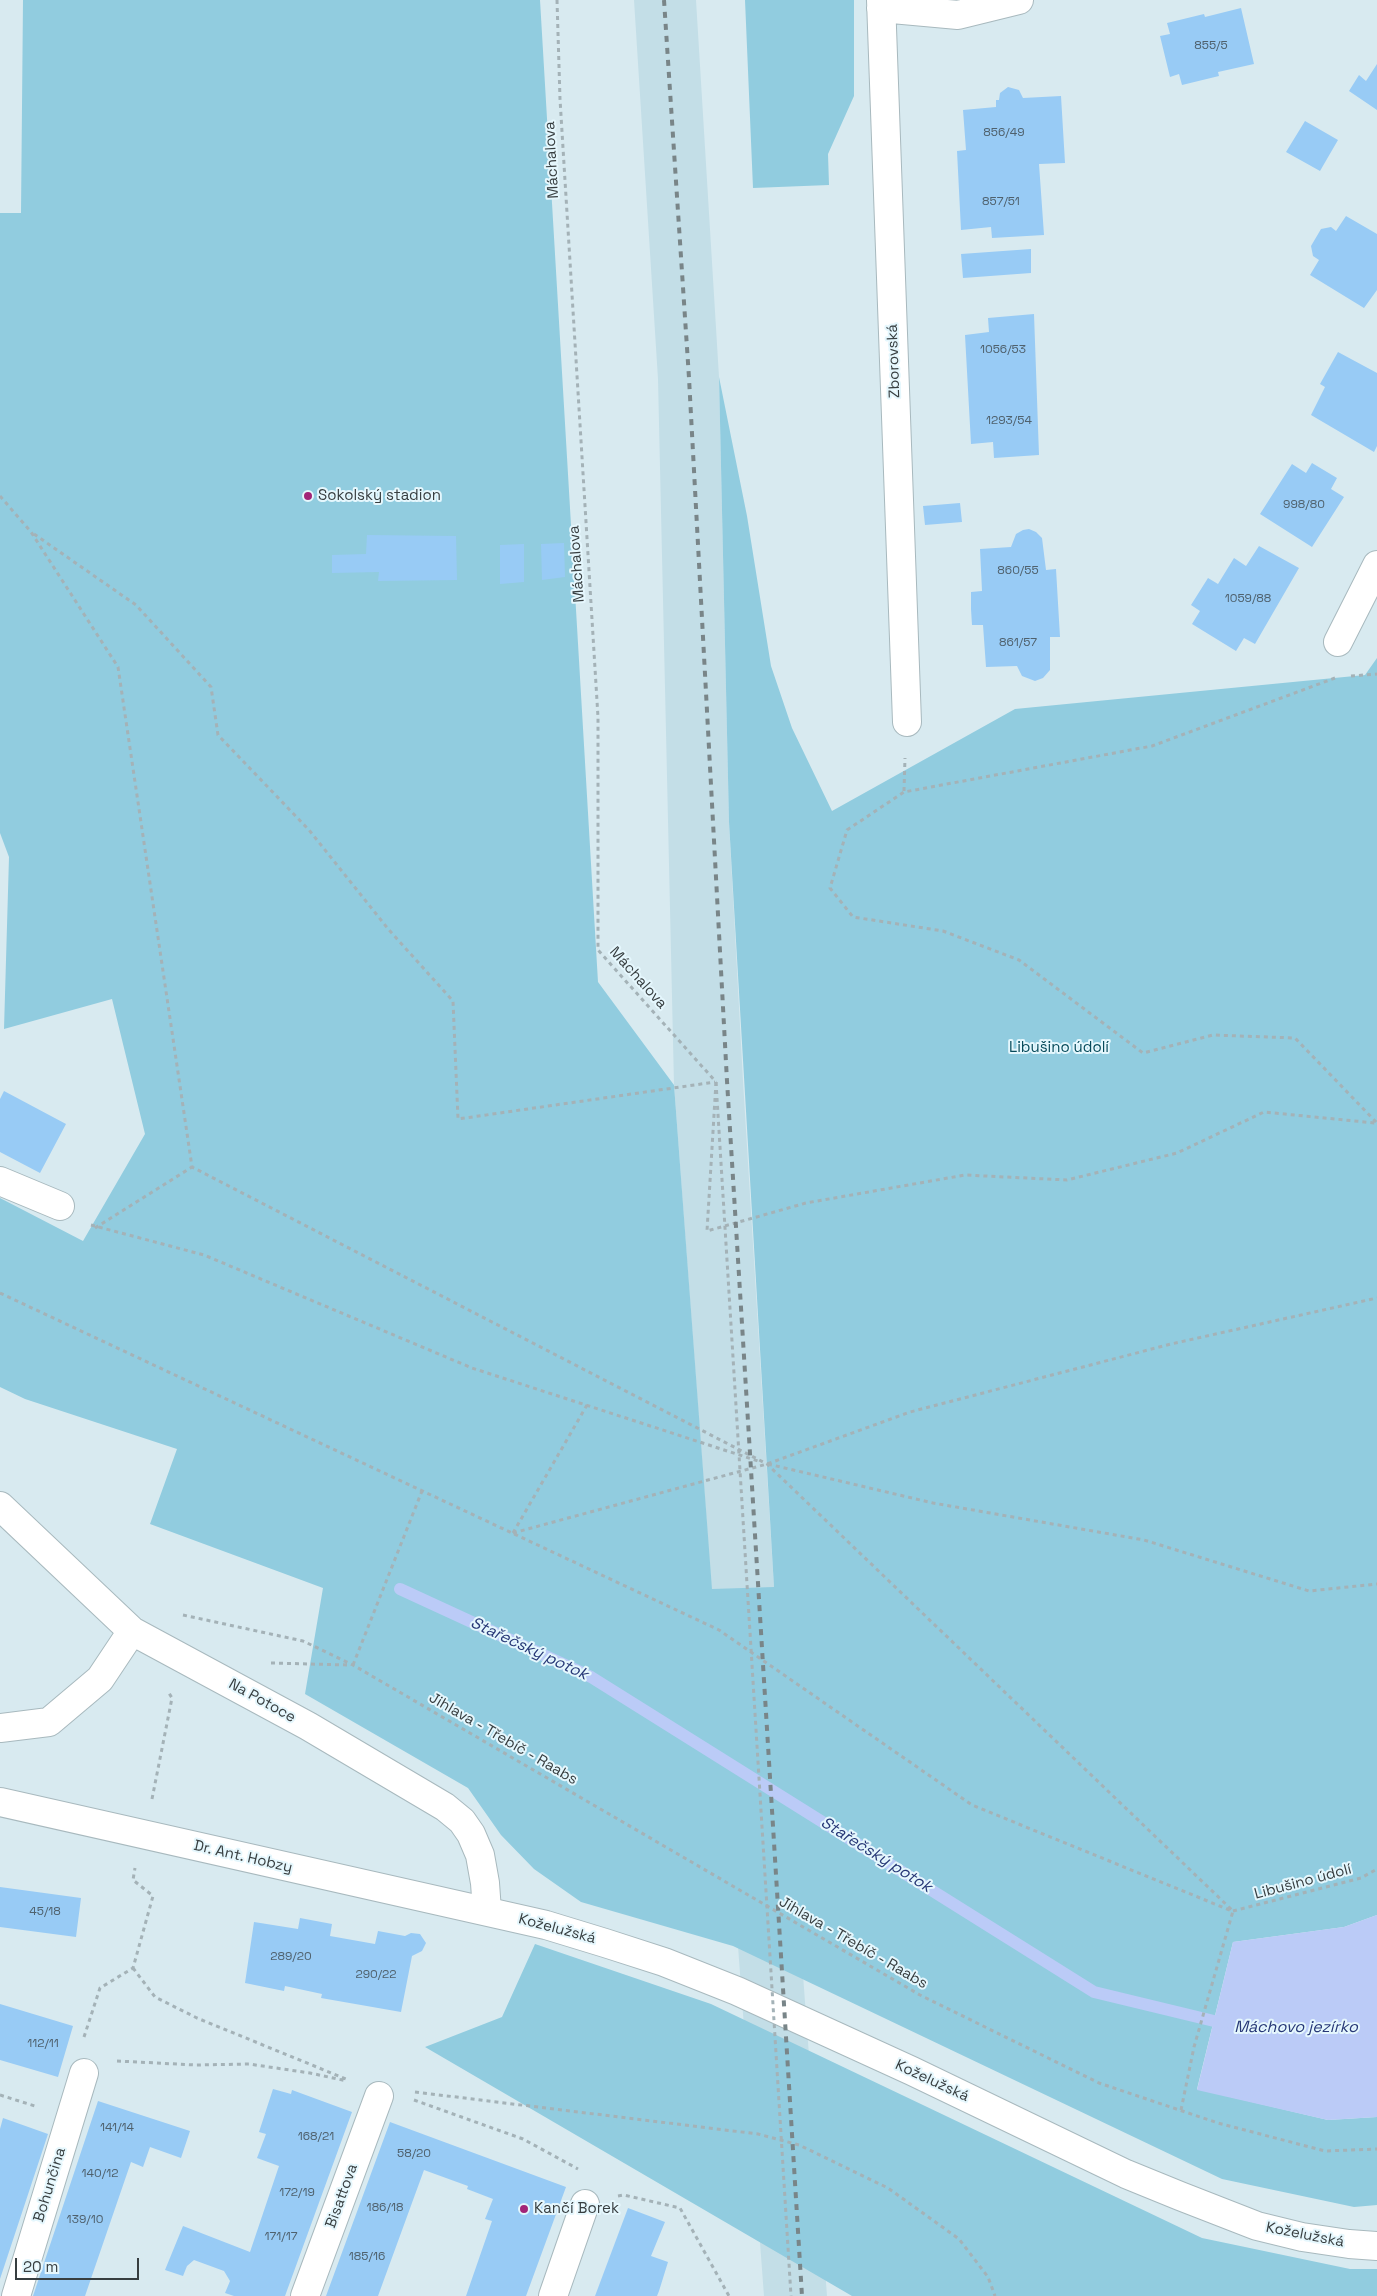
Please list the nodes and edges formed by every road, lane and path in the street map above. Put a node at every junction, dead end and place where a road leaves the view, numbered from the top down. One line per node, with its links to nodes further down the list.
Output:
1 (557, 0): 12 (path, Máchalova)
2 (1018, 0): 3 (street)
3 (881, 4): 11 (street, Zborovská)
4 (0, 496): 5 (path)
5 (31, 532): 12 (path); 14 (path)
6 (1377, 565): 7 (street)
7 (1338, 642)
8 (1377, 674): 9 (path)
9 (1346, 677)
10 (1336, 678): 13 (path)
11 (907, 722)
12 (716, 1082): 13 (path); 50 (path, bridge)
13 (1377, 1123)
14 (192, 1167): 17 (path); 21 (path)
15 (0, 1182): 16 (street)
16 (60, 1206): 17 (path)
17 (95, 1228): 20 (path)
18 (0, 1293): 22 (path)
19 (1377, 1298): 21 (path)
20 (587, 1405): 21 (path); 24 (path)
21 (767, 1464): 24 (path); 25 (path); 35 (path)
22 (422, 1491): 24 (path); 27 (path)
23 (0, 1506): 26 (street, Na Potoce)
24 (513, 1533): 35 (path)
25 (1377, 1584)
26 (132, 1631): 27 (path, Jihlava - Třebíč - Raabs); 29 (street); 34 (street, Na Potoce)
27 (352, 1665): 39 (path, Jihlava - Třebíč - Raabs)
28 (172, 1698): 30 (path)
29 (0, 1728)
30 (152, 1801)
31 (0, 1802): 34 (street, Dr. Ant. Hobzy)
32 (1377, 1869): 35 (path, Libušino údolí)
33 (154, 1896): 36 (path)
34 (487, 1911): 45 (street, Koželužská)
35 (1233, 1911): 39 (path)
36 (133, 1968): 37 (path); 37 (path)
37 (84, 2073): 46 (street, Bohunčina)
38 (380, 2092): 41 (path); 47 (street, Bisattova); 51 (path)
39 (1181, 2110): 40 (path, Jihlava - Třebíč - Raabs)
40 (1377, 2150)
41 (582, 2172)
42 (616, 2190): 43 (path)
43 (624, 2195): 44 (path); 49 (path)
44 (585, 2204): 48 (street)
45 (1377, 2246)
46 (16, 2296)
47 (305, 2296)
48 (553, 2296)
49 (729, 2296)
50 (791, 2296)
51 (995, 2296)

